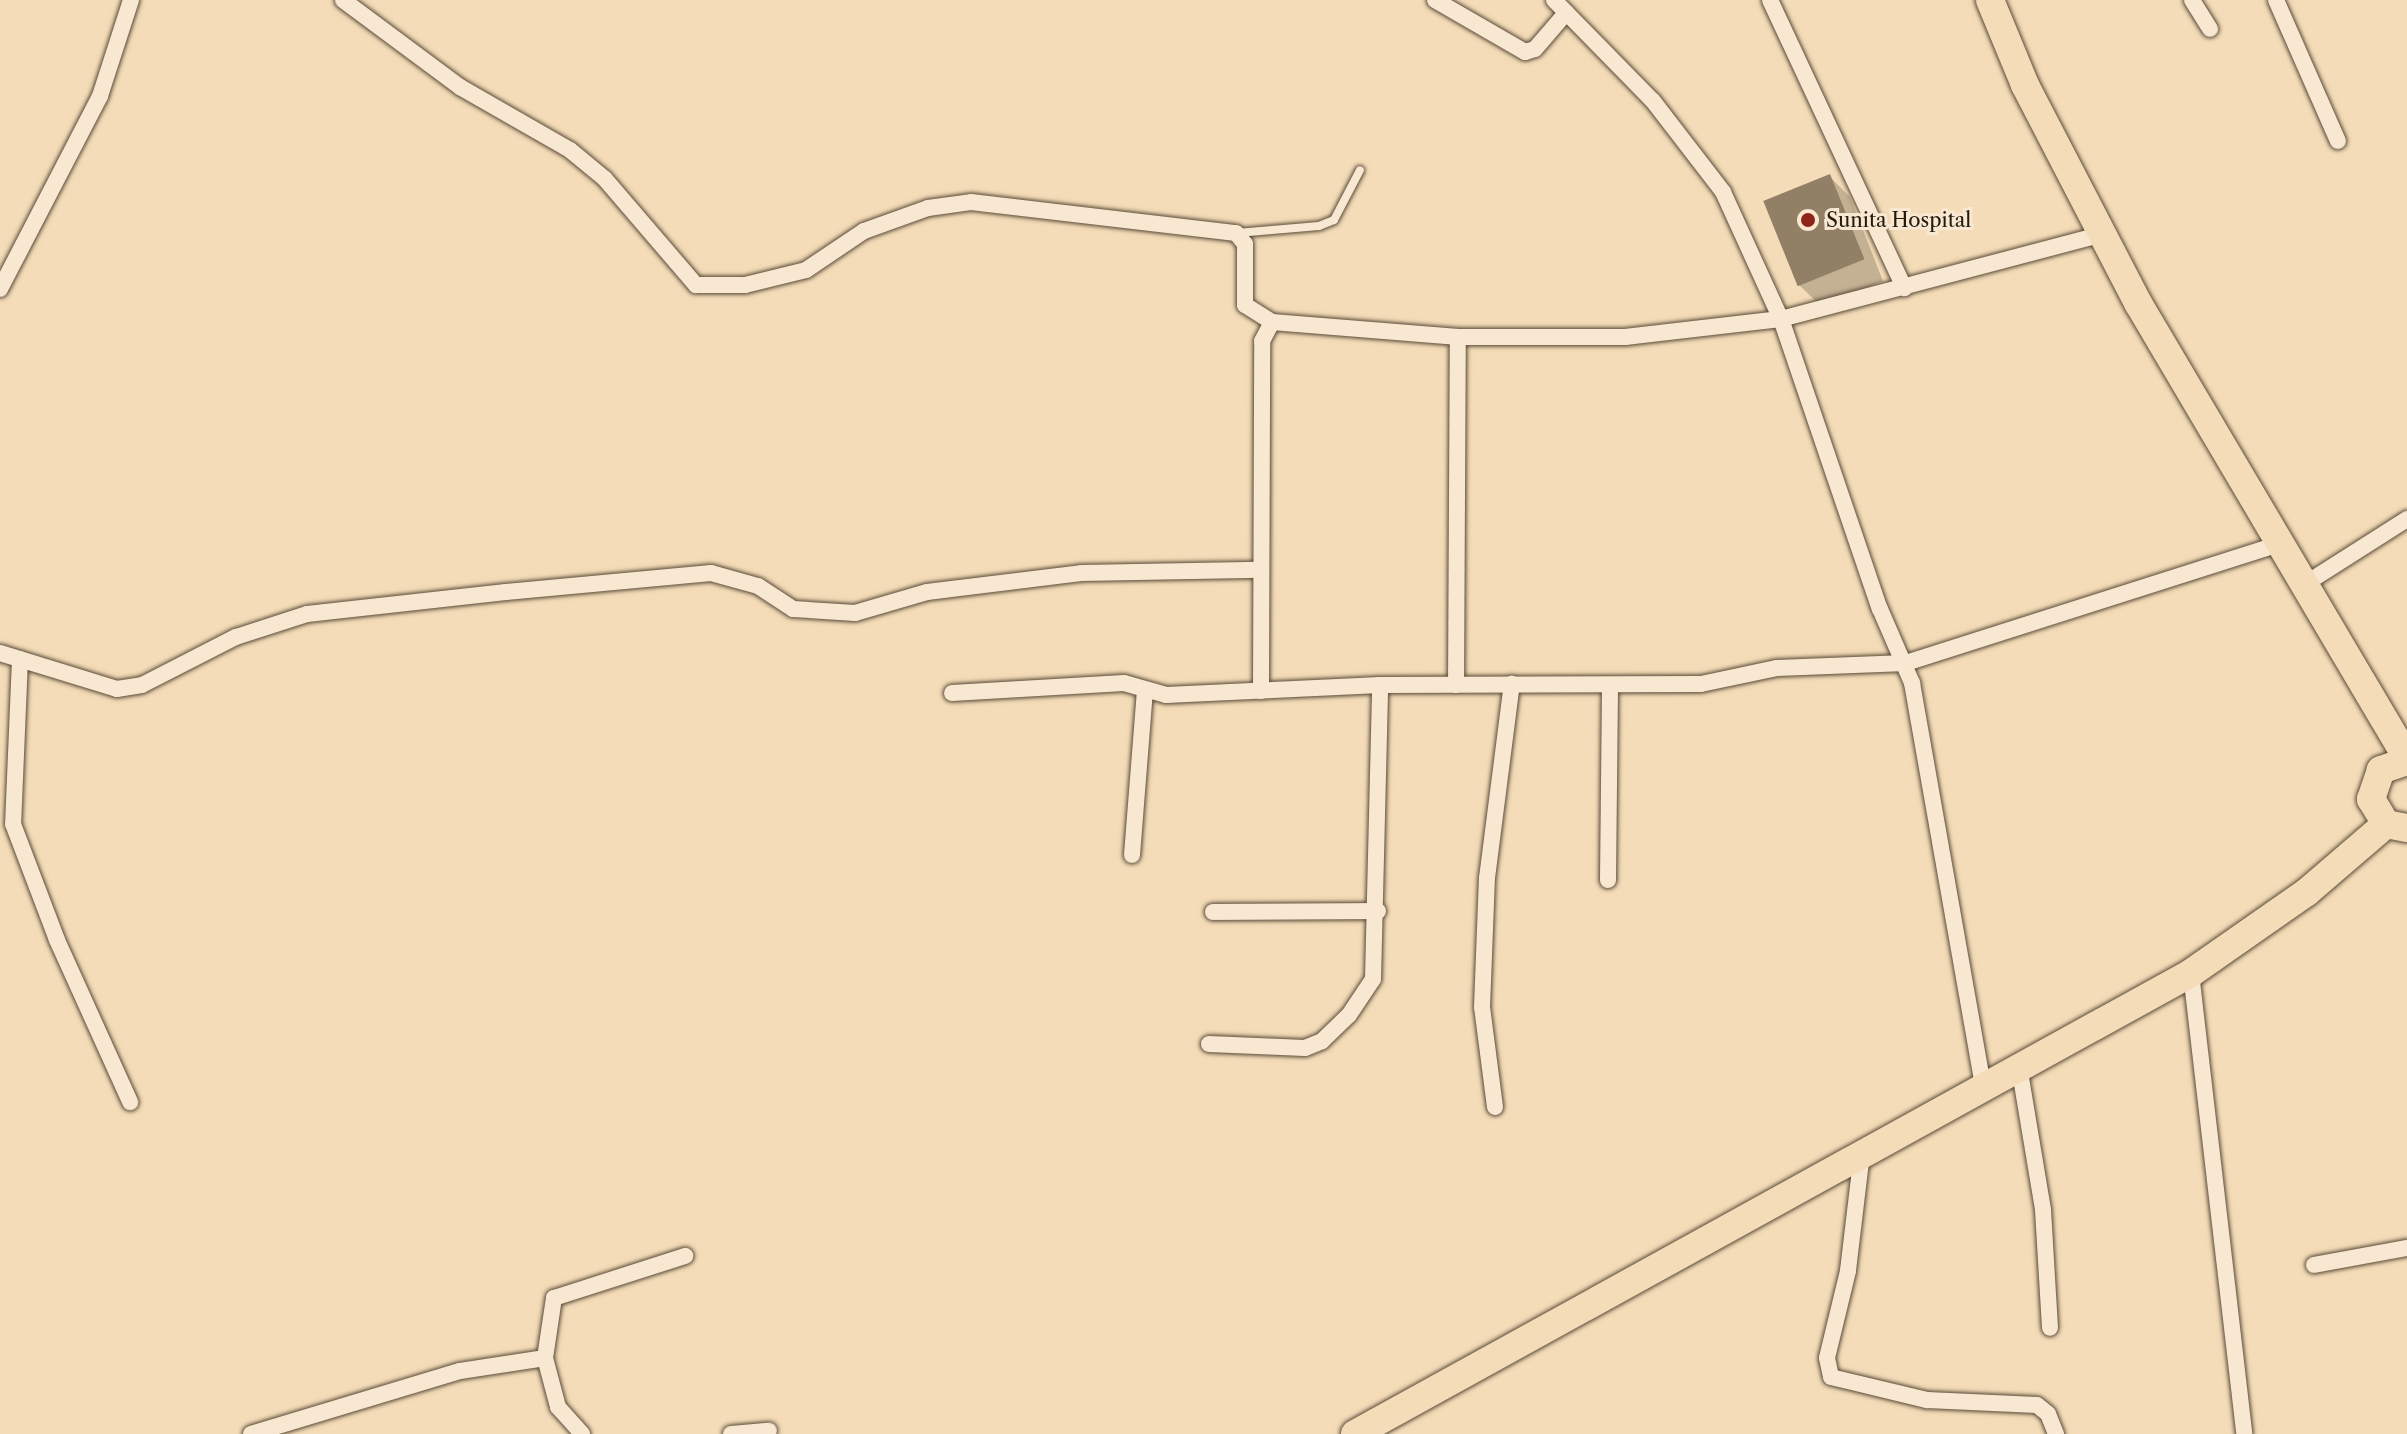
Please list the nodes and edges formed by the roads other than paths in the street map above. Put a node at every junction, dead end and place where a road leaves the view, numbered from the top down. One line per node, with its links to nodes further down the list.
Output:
1 (131, 0): 16 (street)
2 (343, 0): 13 (street)
3 (1435, 0): 9 (street)
4 (1554, 0): 9 (street)
5 (1770, 0): 15 (street)
6 (1990, 0): 14 (highway)
7 (2192, 0): 10 (street)
8 (2276, 0): 11 (street)
9 (1566, 13): 17 (street)
10 (2210, 29)
11 (2338, 141)
12 (1360, 170): 13 (lane)
13 (1236, 233): 18 (street)
14 (2102, 234): 15 (street); 21 (highway)
15 (1904, 288): 17 (street)
16 (0, 289)
17 (1781, 319): 19 (street); 26 (street)
18 (1272, 322): 19 (street); 22 (street)
19 (1458, 337): 29 (street)
20 (2407, 519): 23 (street)
21 (2281, 543): 23 (highway); 26 (street)
22 (1261, 570): 25 (street); 32 (street)
23 (2305, 584): 34 (highway)
24 (0, 653): 25 (street)
25 (20, 659): 44 (street)
26 (1906, 663): 30 (street); 43 (street)
27 (1512, 684): 29 (street); 30 (street); 45 (street)
28 (1380, 685): 29 (street); 32 (street); 38 (street)
29 (1456, 685)
30 (1610, 686): 37 (street)
31 (1145, 691): 32 (street); 33 (street); 36 (street)
32 (1261, 691)
33 (952, 693)
34 (2407, 760): 35 (highway)
35 (2396, 826): 40 (highway)
36 (1132, 855)
37 (1608, 880)
38 (1378, 911): 39 (street); 41 (street)
39 (1213, 912)
40 (2191, 973): 42 (highway); 58 (street)
41 (1209, 1044)
42 (2019, 1066): 43 (highway); 50 (street)
43 (1983, 1086): 46 (highway)
44 (130, 1102)
45 (1495, 1107)
46 (1862, 1153): 53 (highway); 57 (street)
47 (2407, 1248): 49 (street)
48 (685, 1256): 51 (street)
49 (2314, 1265)
50 (2050, 1328)
51 (545, 1358): 54 (street); 55 (street)
52 (769, 1431): 56 (street)
53 (1357, 1433)
54 (251, 1434)
55 (582, 1434)
56 (731, 1434)
57 (2056, 1434)
58 (2244, 1434)

